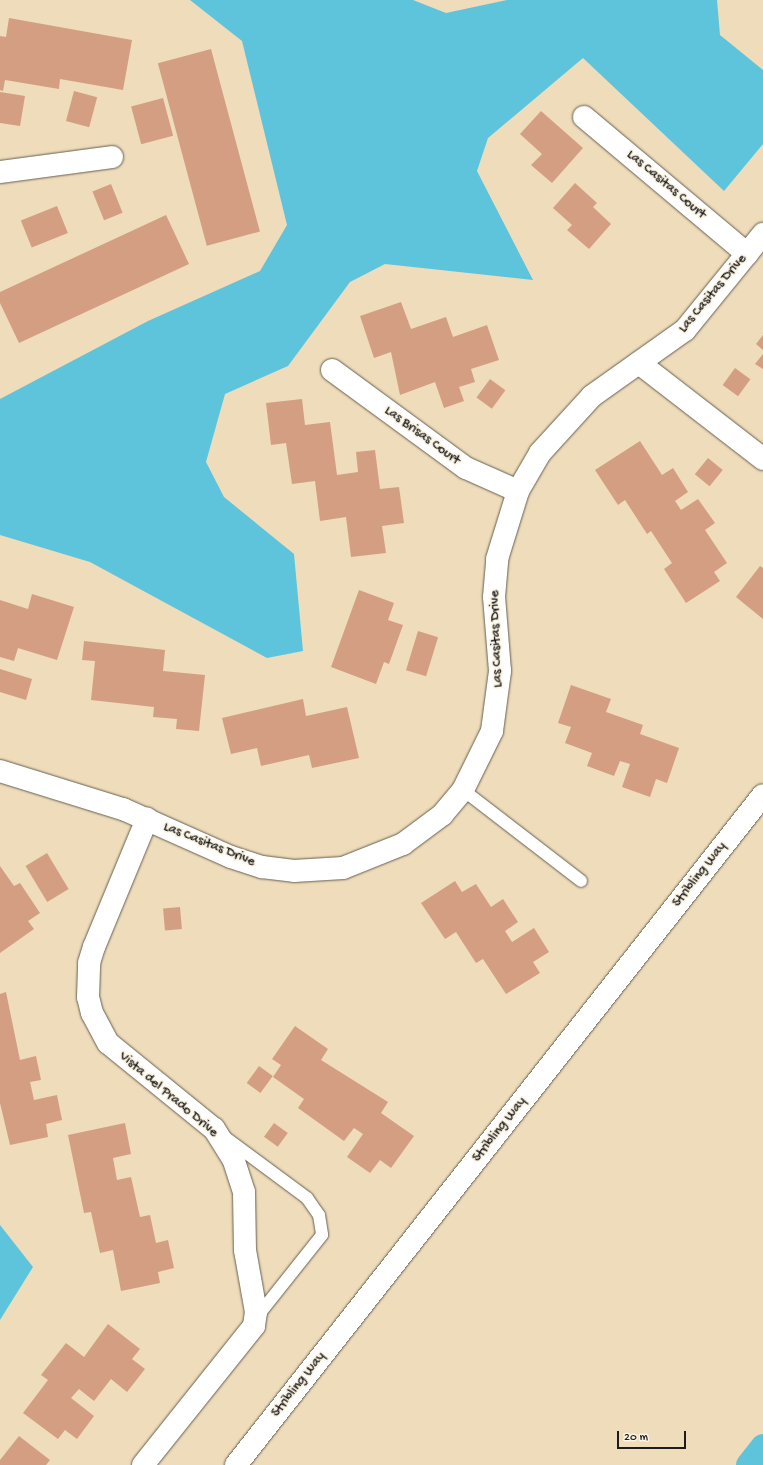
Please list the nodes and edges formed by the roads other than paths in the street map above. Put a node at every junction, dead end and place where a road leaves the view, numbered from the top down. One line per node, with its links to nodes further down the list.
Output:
1 (584, 117): 5 (street, Las Casitas Court)
2 (112, 157): 3 (street)
3 (0, 172)
4 (763, 234): 5 (street, Las Casitas Drive)
5 (747, 254): 6 (street, Las Casitas Drive)
6 (640, 363): 8 (street); 9 (street, Las Casitas Drive)
7 (332, 370): 9 (street, Las Brisas Court)
8 (763, 459)
9 (518, 491): 11 (street, Las Casitas Drive)
10 (0, 771): 13 (street, Las Casitas Drive)
11 (463, 790): 13 (street, Las Casitas Drive); 14 (lane)
12 (763, 795): 18 (street, Stribling Way)
13 (147, 819): 15 (street, Vista del Prado Drive)
14 (581, 881)
15 (214, 1129): 16 (street, Vista del Prado Drive); 16 (lane)
16 (256, 1318): 17 (street)
17 (143, 1465)
18 (236, 1465)

